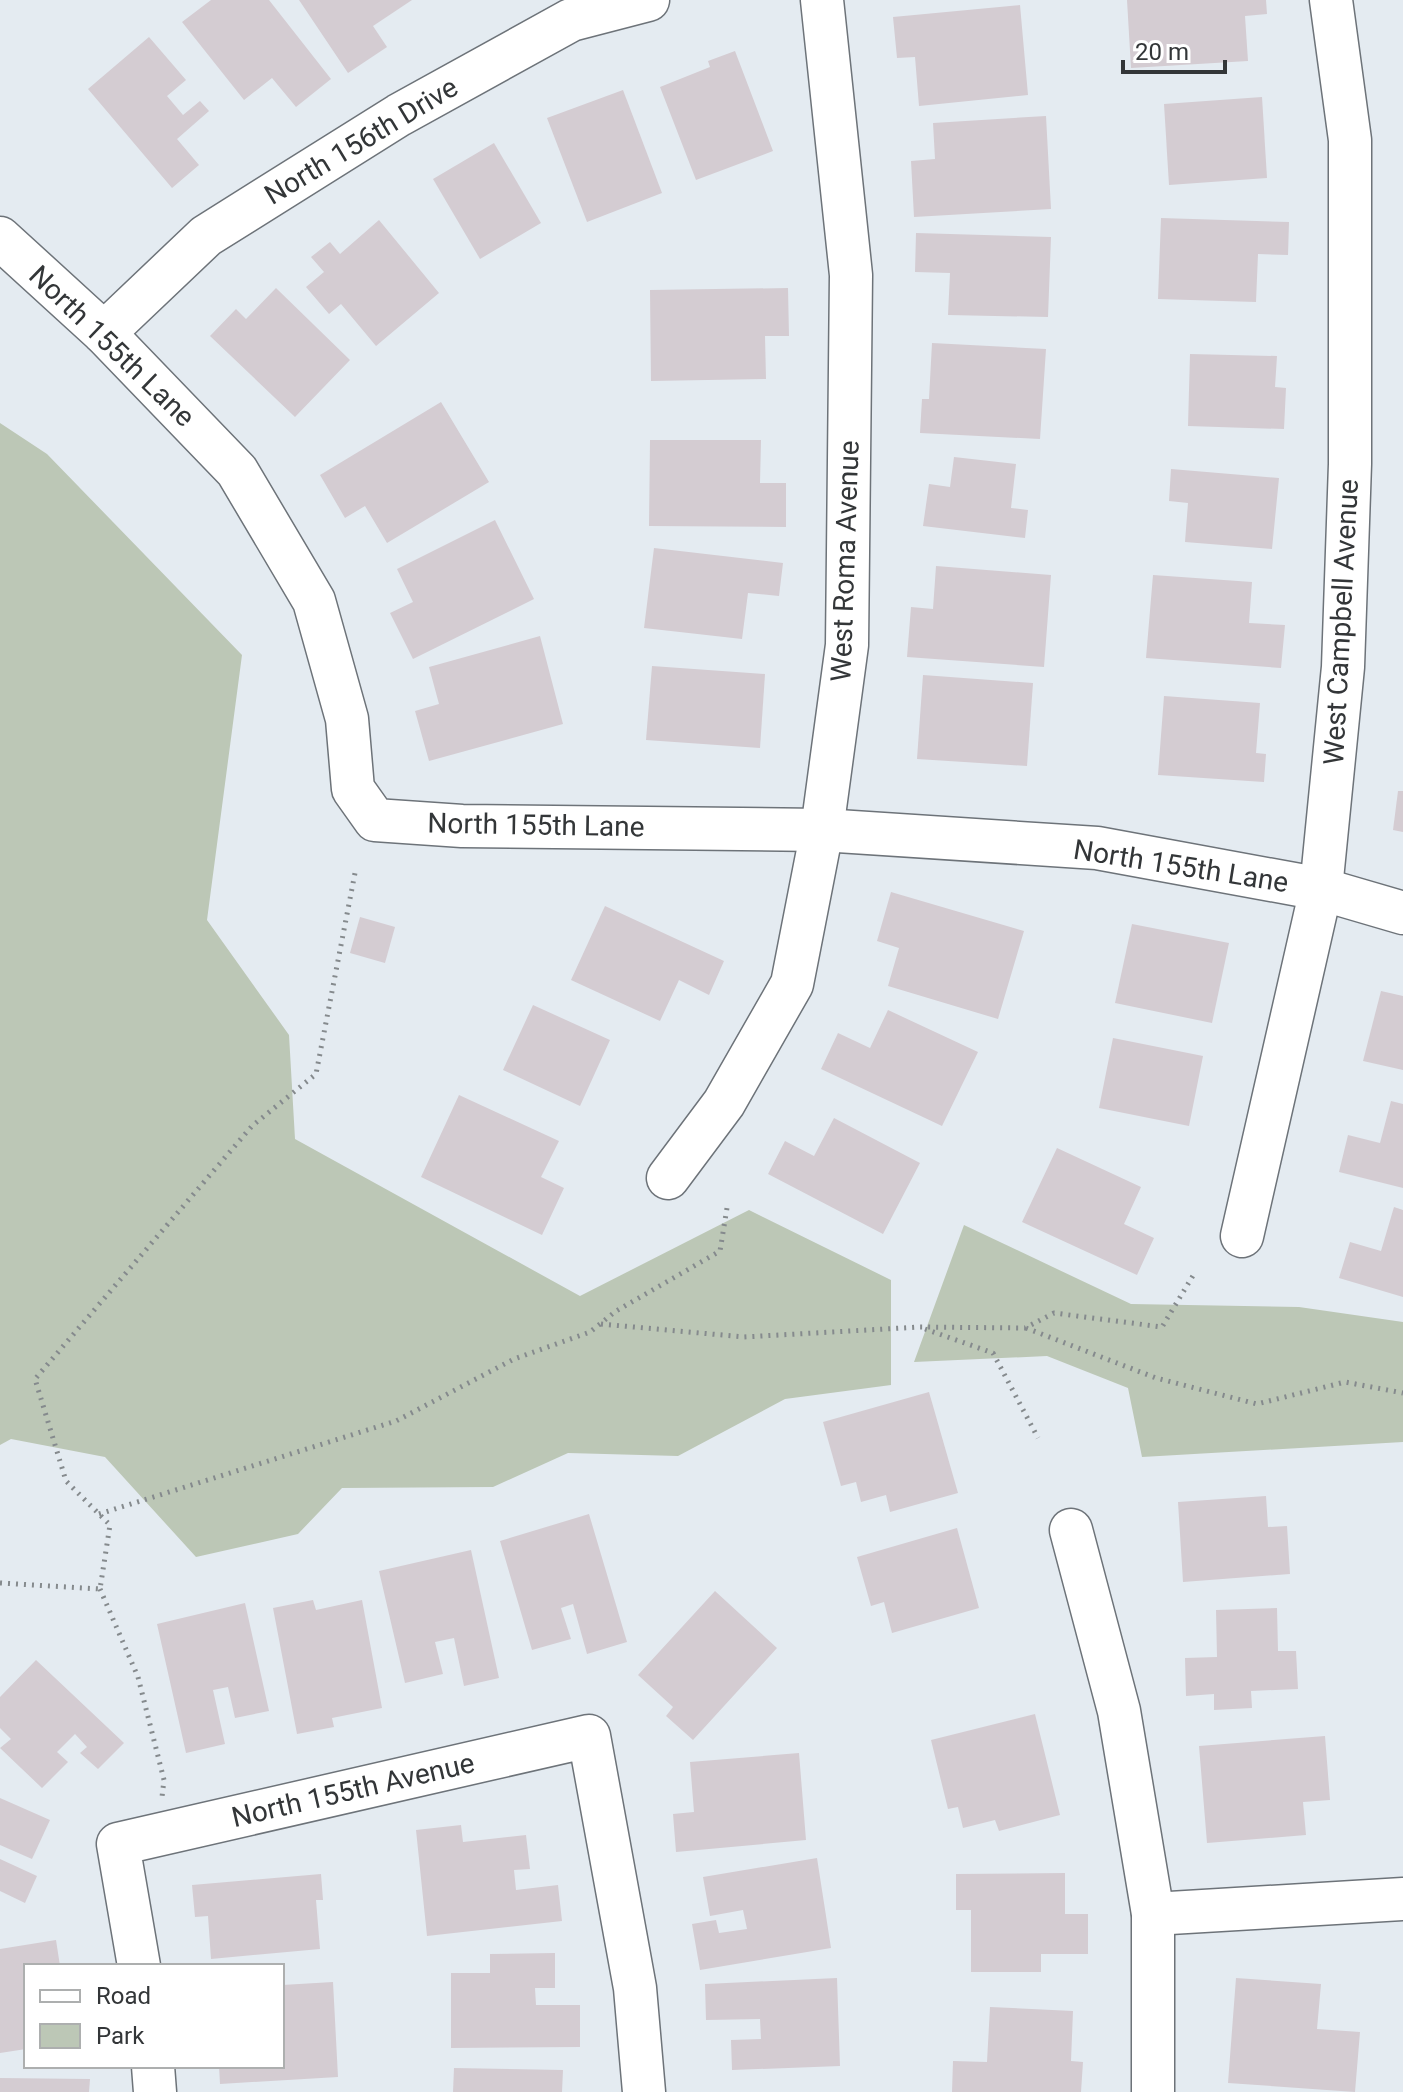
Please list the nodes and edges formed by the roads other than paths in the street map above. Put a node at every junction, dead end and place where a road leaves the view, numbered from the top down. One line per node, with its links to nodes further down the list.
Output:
1 (648, 0): 5 (street, North 156th Drive)
2 (822, 0): 6 (street, West Roma Avenue)
3 (1331, 0): 7 (street, West Campbell Avenue)
4 (0, 238): 5 (street, North 155th Lane)
5 (104, 333): 6 (street, North 155th Lane)
6 (822, 830): 7 (street, North 155th Lane); 9 (street, West Roma Avenue)
7 (1321, 889): 8 (street, North 155th Lane); 10 (street, West Campbell Avenue)
8 (1403, 913)
9 (668, 1178)
10 (1242, 1236)
11 (1071, 1530): 13 (street)
12 (1403, 1899): 13 (street)
13 (1153, 1914): 18 (street)
14 (139, 1964): 17 (street, North 155th Avenue)
15 (153, 2068): 16 (street)
16 (155, 2092)
17 (644, 2092)
18 (1153, 2092)

